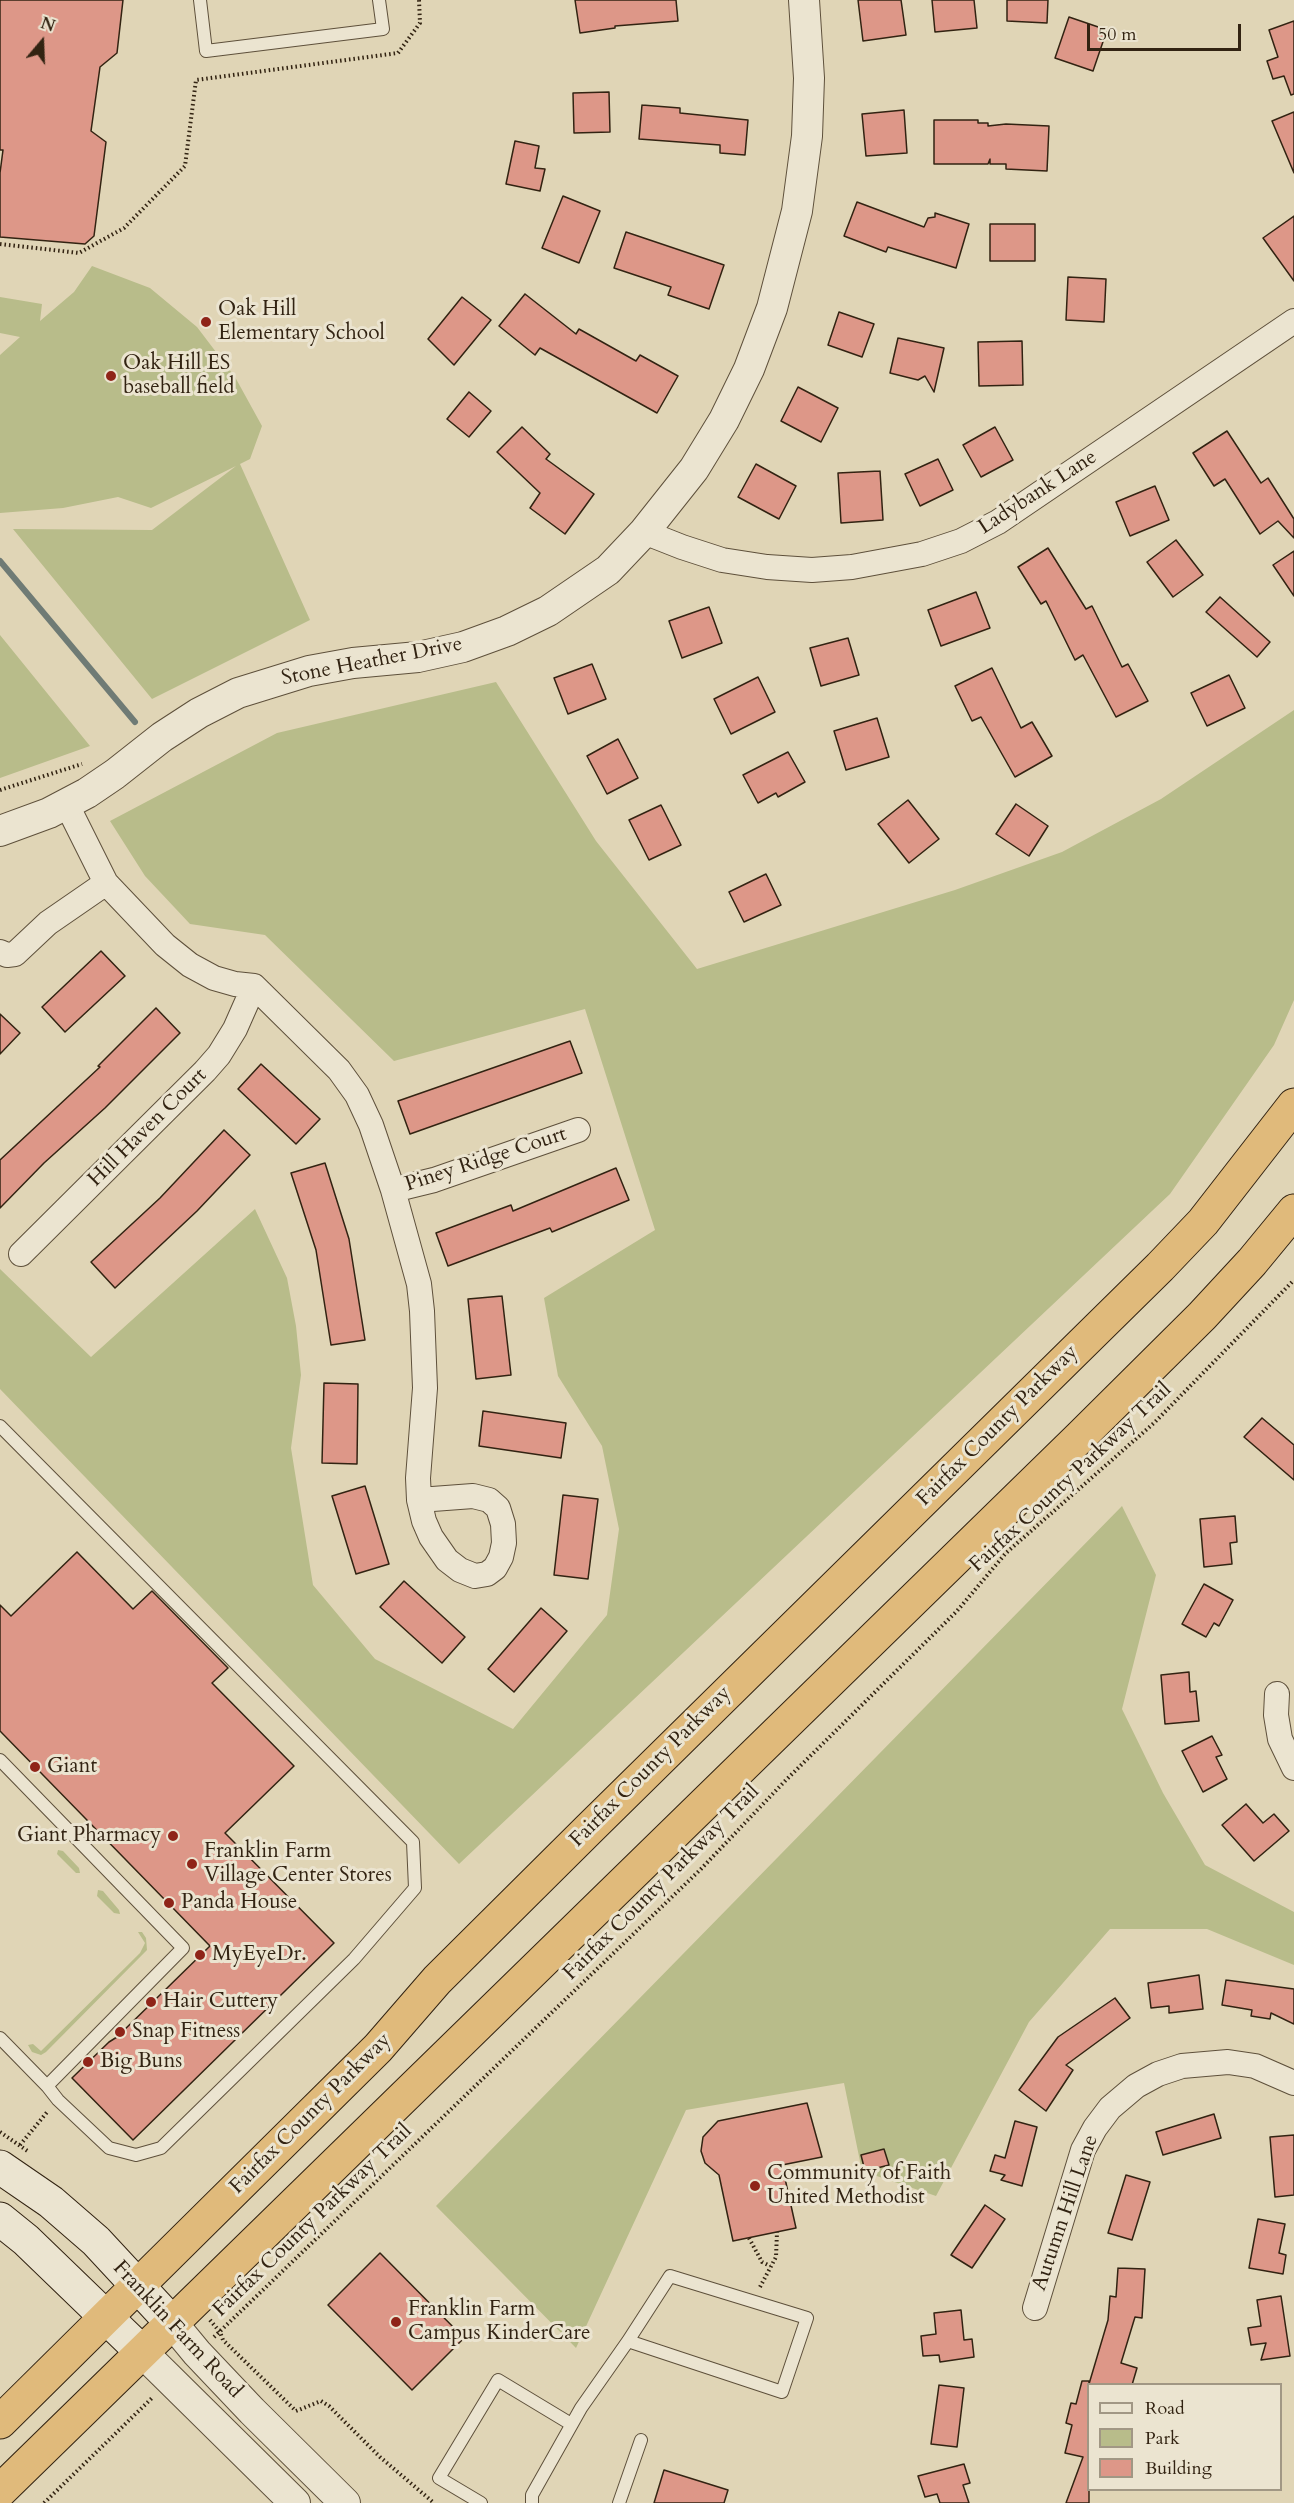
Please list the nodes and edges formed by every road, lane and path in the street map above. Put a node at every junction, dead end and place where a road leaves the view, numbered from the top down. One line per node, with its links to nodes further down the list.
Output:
1 (200, 0): 2 (lane)
2 (379, 0)
3 (418, 0): 5 (path)
4 (804, 0): 7 (street, Stone Heather Drive)
5 (0, 243)
6 (1294, 321): 7 (street, Ladybank Lane)
7 (644, 532): 10 (street, Stone Heather Drive)
8 (88, 762): 9 (path)
9 (0, 790)
10 (67, 805): 11 (street, Stone Heather Drive); 12 (street)
11 (0, 831)
12 (106, 883): 13 (street); 14 (street)
13 (0, 952)
14 (254, 986): 17 (street); 19 (street, Hill Haven Court)
15 (1294, 1105): 36 (highway, Fairfax County Parkway)
16 (578, 1130): 17 (street, Piney Ridge Court)
17 (393, 1190): 22 (street)
18 (1294, 1211): 40 (highway)
19 (21, 1254)
20 (1294, 1280): 41 (path, Fairfax County Parkway Trail)
21 (0, 1425): 29 (lane)
22 (419, 1500)
23 (1277, 1694): 25 (street)
24 (0, 1760): 28 (lane)
25 (1294, 1768)
26 (0, 2038): 28 (lane)
27 (1294, 2083): 38 (street, Autumn Hill Lane)
28 (47, 2086): 29 (lane)
29 (58, 2100): 31 (path)
30 (0, 2132): 31 (path)
31 (10, 2156): 36 (main road, Franklin Farm Road)
32 (0, 2219): 39 (main road, Franklin Farm Road)
33 (777, 2232): 35 (path)
34 (749, 2238): 35 (path)
35 (770, 2266): 37 (path)
36 (139, 2287): 39 (highway, Fairfax County Parkway); 40 (main road, Franklin Farm Road)
37 (755, 2302): 42 (lane); 42 (lane)
38 (1035, 2308)
39 (108, 2317): 43 (main road, Franklin Farm Road); 46 (highway, Fairfax County Parkway)
40 (173, 2324): 43 (highway); 44 (street, Franklin Farm Road)
41 (220, 2332): 44 (path, Fairfax County Parkway Trail); 53 (path)
42 (628, 2341): 47 (lane)
43 (142, 2352): 45 (street, Franklin Farm Road); 49 (highway)
44 (197, 2353): 52 (street, Franklin Farm Road)
45 (171, 2378): 50 (path); 51 (street, Franklin Farm Road)
46 (0, 2422)
47 (571, 2424): 54 (lane); 55 (lane)
48 (641, 2440): 56 (lane)
49 (0, 2491)
50 (44, 2503)
51 (295, 2503)
52 (345, 2503)
53 (434, 2503)
54 (481, 2503)
55 (532, 2503)
56 (619, 2503)

